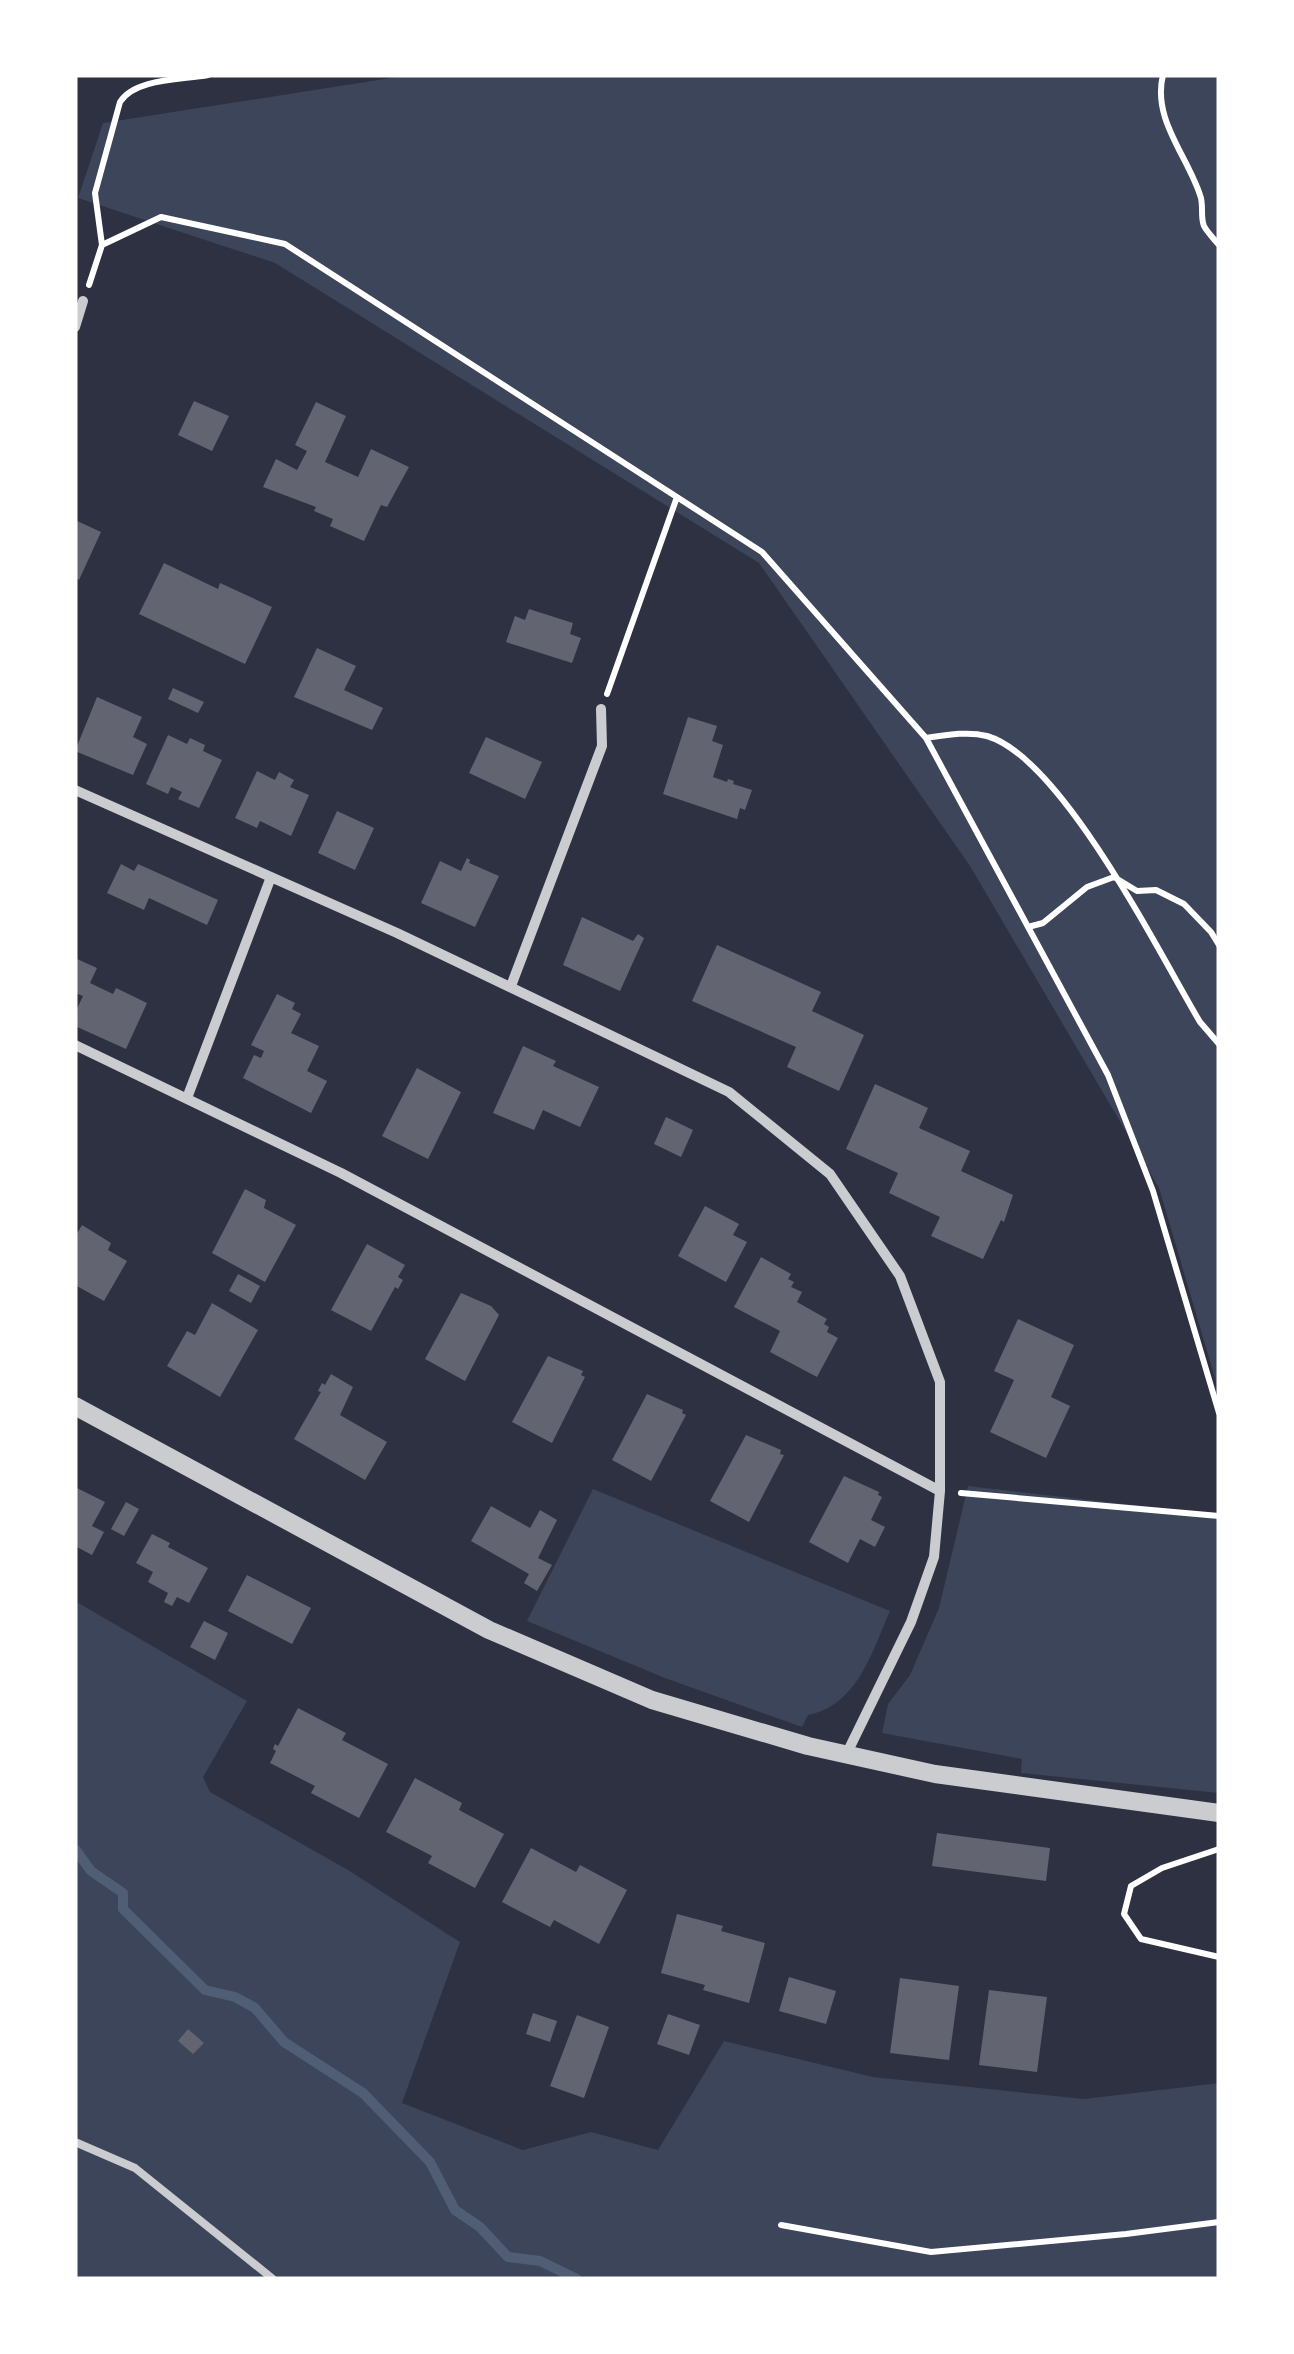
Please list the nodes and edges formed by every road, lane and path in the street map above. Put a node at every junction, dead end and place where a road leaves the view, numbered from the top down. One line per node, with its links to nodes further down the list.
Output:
1 (208, 75): 3 (path)
2 (1163, 75): 4 (path)
3 (102, 245): 5 (path); 7 (path)
4 (1219, 245)
5 (83, 301): 6 (street)
6 (75, 327)
7 (677, 497): 8 (path); 9 (path)
8 (601, 709): 15 (street)
9 (926, 738): 12 (path); 13 (path)
10 (75, 790): 11 (street)
11 (270, 877): 15 (street); 18 (street)
12 (1114, 877): 13 (path); 14 (path); 16 (path)
13 (1028, 927): 20 (path)
14 (1219, 945)
15 (511, 986): 21 (street)
16 (1219, 1044)
17 (75, 1045): 18 (street)
18 (187, 1098): 21 (street)
19 (75, 1406): 23 (street)
20 (1219, 1413)
21 (940, 1491): 22 (path); 23 (street)
22 (1219, 1516)
23 (845, 1756): 24 (street)
24 (1219, 1813)
25 (1219, 1849): 26 (path)
26 (1219, 1957)
27 (75, 2142): 30 (lane)
28 (1219, 2222): 29 (path)
29 (782, 2225)
30 (273, 2279)

